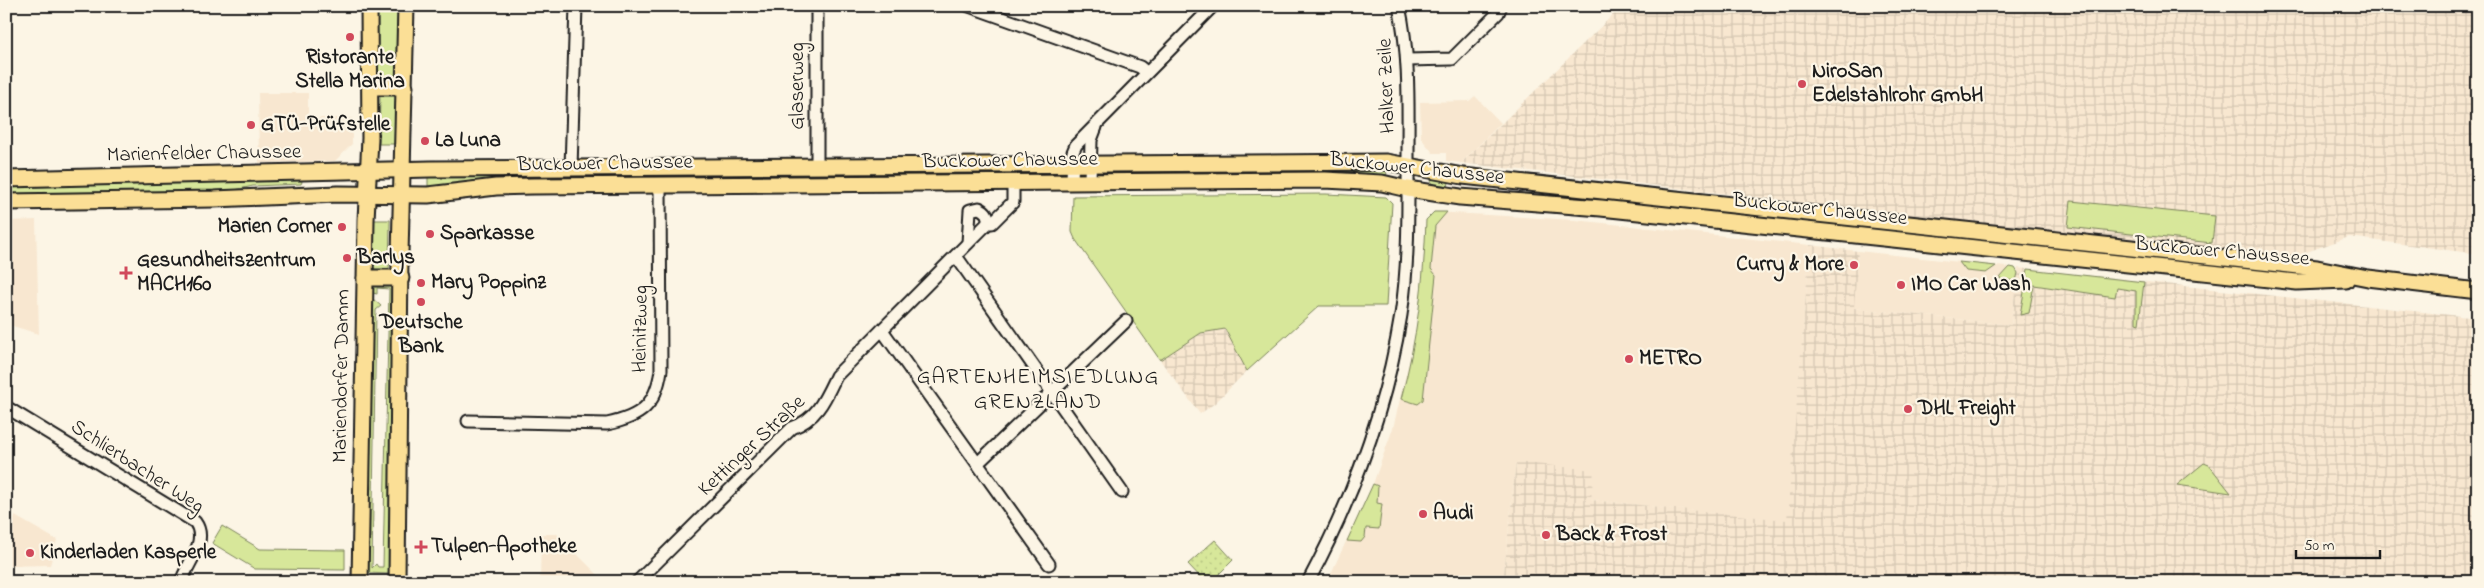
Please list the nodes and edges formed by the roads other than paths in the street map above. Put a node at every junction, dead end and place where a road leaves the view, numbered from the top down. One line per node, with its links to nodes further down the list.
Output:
1 (369, 6): 11 (main road, Mariendorfer Damm)
2 (406, 6): 12 (main road)
3 (576, 6): 18 (street)
4 (817, 6): 17 (street, Glaserweg)
5 (969, 6): 10 (street)
6 (1213, 6): 10 (street)
7 (1398, 6): 9 (street, Halker Zeile)
8 (1501, 6): 9 (street)
9 (1407, 60): 16 (street, Halker Zeile)
10 (1146, 72): 13 (street)
11 (370, 87): 12 (main road); 20 (main road, Mariendorfer Damm)
12 (405, 87): 19 (main road)
13 (1098, 121): 14 (street); 15 (street)
14 (1090, 164): 15 (main road, Buckower Chaussee); 16 (main road, Buckower Chaussee); 23 (street)
15 (1072, 165): 17 (main road, Buckower Chaussee); 22 (street)
16 (1408, 165): 26 (street, Halker Zeile); 35 (main road, Buckower Chaussee)
17 (817, 166): 18 (main road, Buckower Chaussee)
18 (571, 168): 19 (main road, Buckower Chaussee)
19 (403, 170): 20 (main road, Marienfelder Chaussee); 28 (main road)
20 (368, 171): 21 (main road, Marienfelder Chaussee); 27 (main road, Mariendorfer Damm)
21 (6, 179)
22 (1072, 181): 23 (main road, Buckower Chaussee); 24 (main road, Buckower Chaussee)
23 (1090, 181): 26 (main road, Buckower Chaussee)
24 (1013, 182): 25 (main road, Buckower Chaussee); 30 (street, Kettinger Straße)
25 (660, 185): 28 (main road, Buckower Chaussee); 41 (street, Heinitzweg)
26 (1408, 189): 35 (main road, Buckower Chaussee); 49 (street, Halker Zeile)
27 (367, 194): 28 (main road, Buckower Chaussee); 29 (main road, Marienfelder Chaussee); 33 (main road, Mariendorfer Damm)
28 (402, 195): 34 (main road)
29 (6, 202)
30 (988, 223): 31 (street, Kettinger Straße); 31 (street)
31 (968, 244): 32 (street, Kettinger Straße)
32 (956, 256): 38 (street, Kettinger Straße); 39 (street)
33 (365, 278): 34 (main road); 46 (main road, Mariendorfer Damm)
34 (401, 278): 47 (main road)
35 (2368, 278): 36 (main road, Buckower Chaussee)
36 (2478, 290)
37 (1126, 321): 39 (street)
38 (882, 330): 42 (street); 48 (street, Kettinger Straße)
39 (1051, 393): 42 (street); 43 (street)
40 (6, 407): 45 (street, Schlierbacher Weg)
41 (468, 421)
42 (978, 463): 44 (street)
43 (1122, 492)
44 (1049, 564)
45 (181, 582)
46 (360, 582)
47 (397, 582)
48 (637, 582)
49 (1308, 582)

